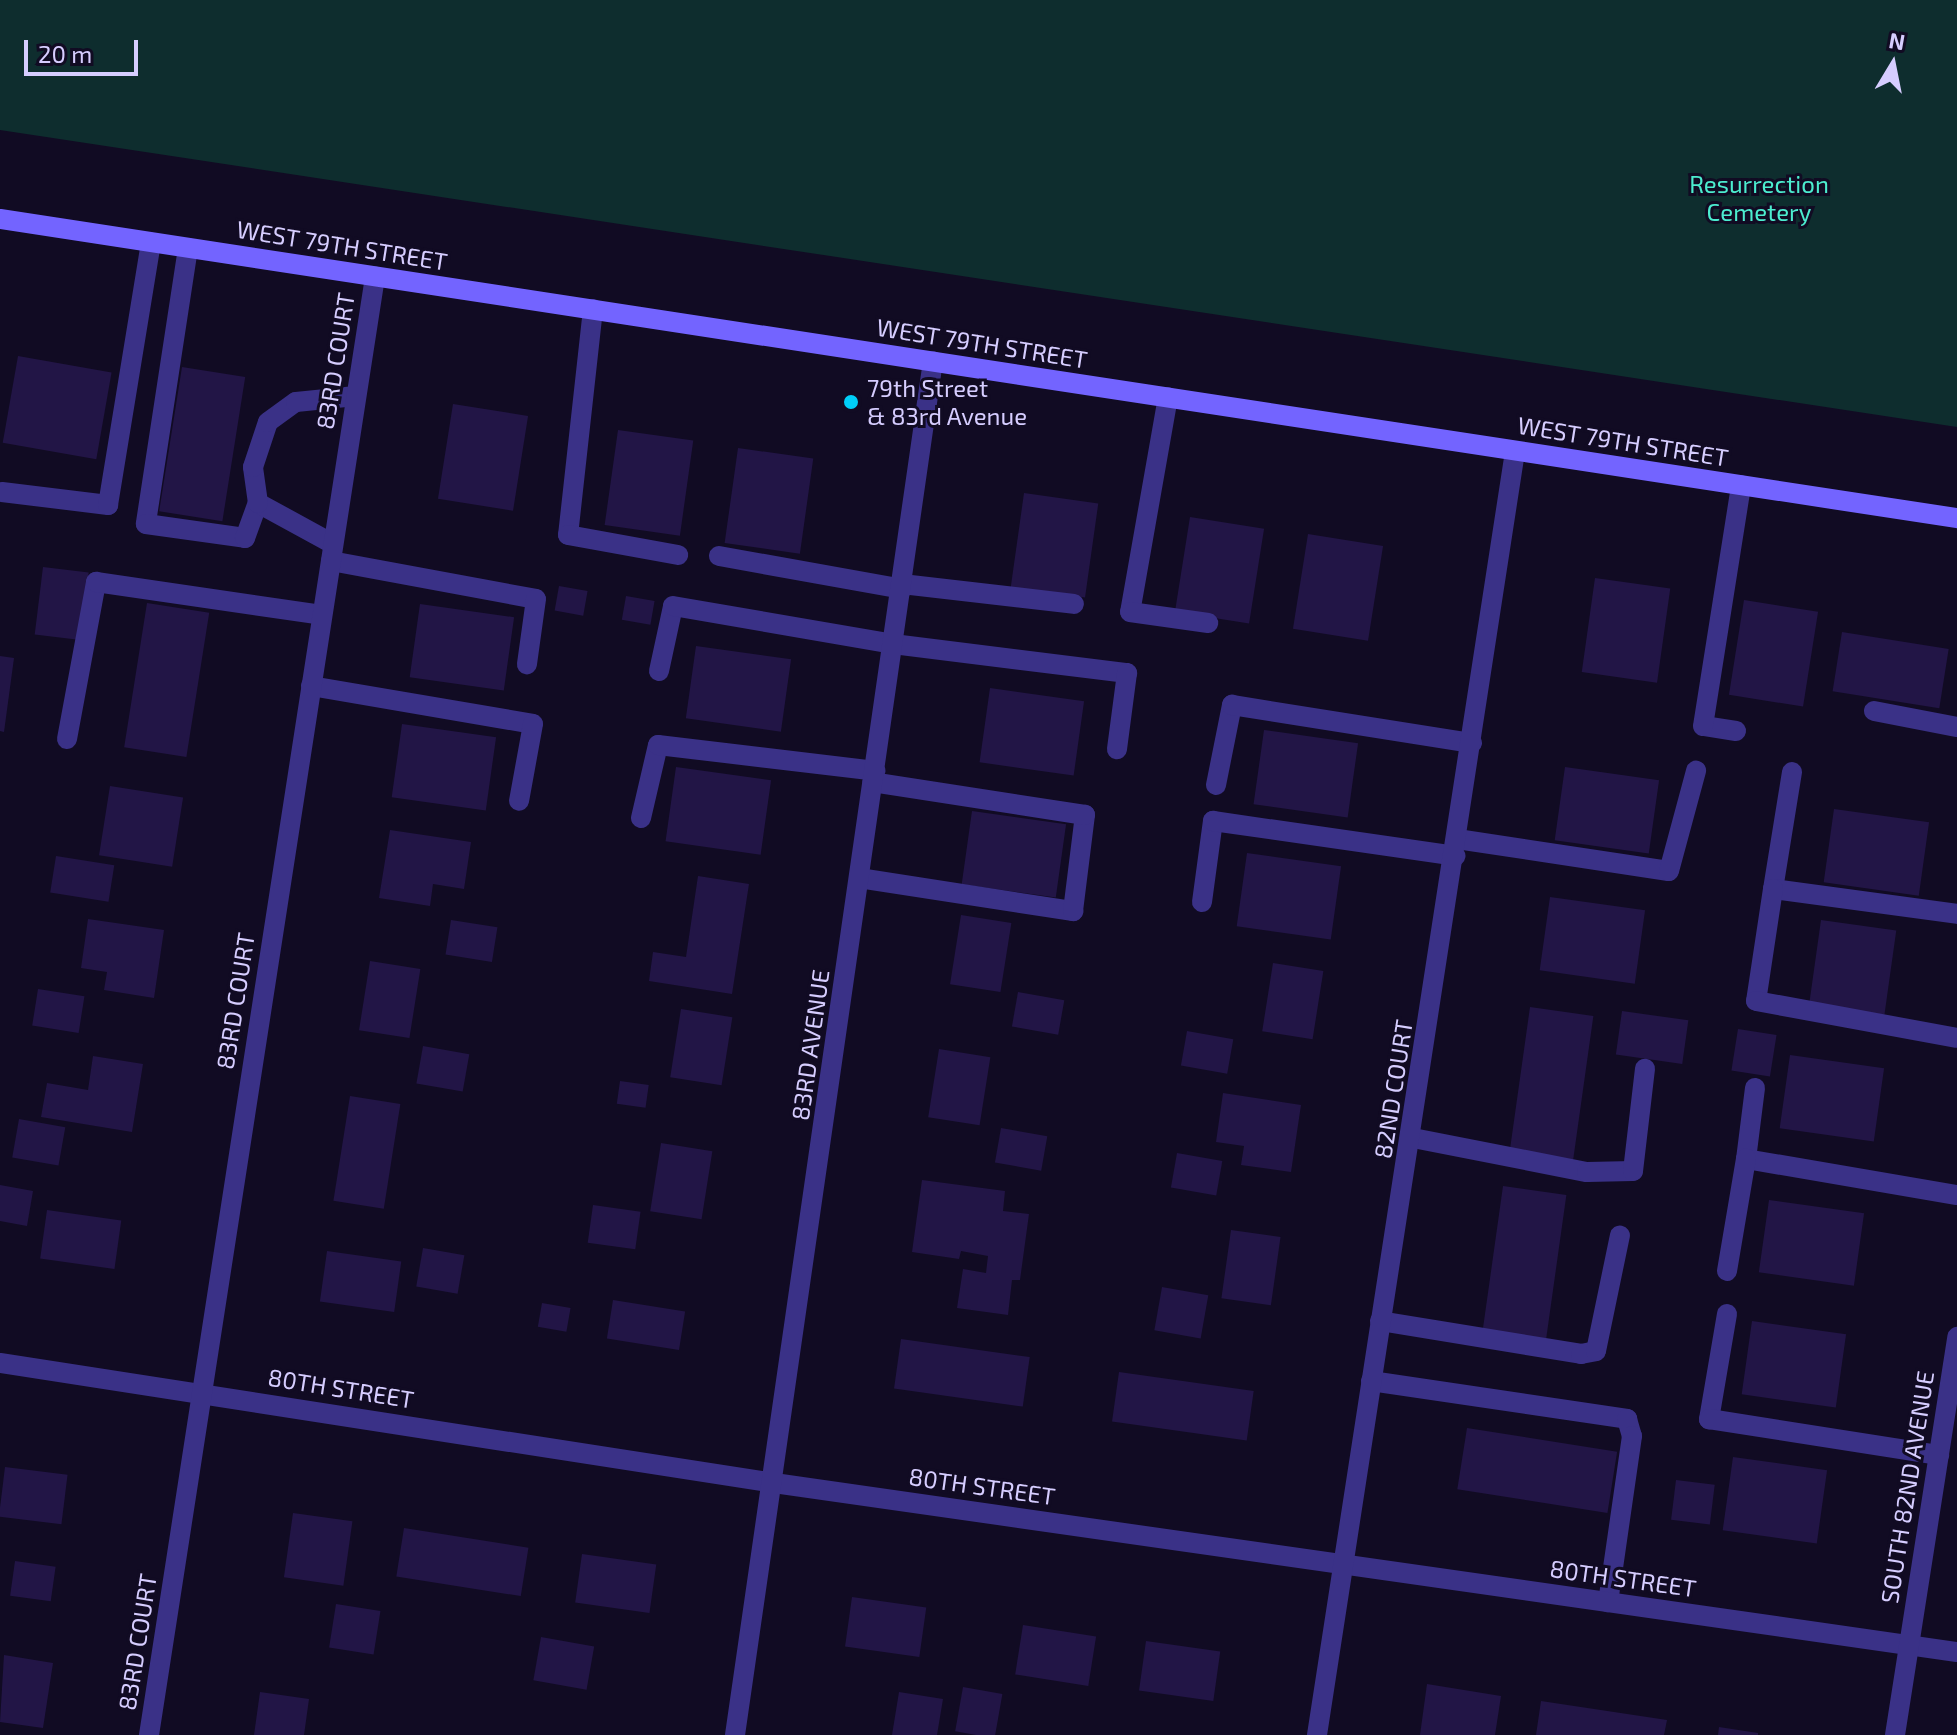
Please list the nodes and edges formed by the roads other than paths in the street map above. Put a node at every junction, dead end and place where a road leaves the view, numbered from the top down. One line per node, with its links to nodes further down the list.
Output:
1 (0, 219): 2 (main road, WEST 79TH STREET)
2 (151, 242): 3 (main road, WEST 79TH STREET); 11 (street)
3 (188, 248): 4 (main road, WEST 79TH STREET); 12 (street)
4 (375, 276): 5 (main road, WEST 79TH STREET); 7 (street, 83RD COURT)
5 (593, 309): 6 (main road, WEST 79TH STREET); 15 (street)
6 (933, 361): 8 (main road, WEST 79TH STREET); 17 (street, 83RD AVENUE)
7 (356, 396): 12 (street); 14 (street, 83RD COURT)
8 (1168, 397): 9 (main road, WEST 79TH STREET); 20 (street)
9 (1515, 451): 10 (main road, WEST 79TH STREET); 29 (street, 82ND COURT)
10 (1741, 485): 13 (main road, WEST 79TH STREET); 27 (street)
11 (2, 492)
12 (258, 503): 14 (street)
13 (1957, 518)
14 (332, 553): 19 (street, 83RD COURT); 22 (street)
15 (678, 555)
16 (719, 556): 17 (street)
17 (902, 586): 18 (street); 21 (street, 83RD AVENUE)
18 (1074, 604)
19 (322, 615): 24 (street, 83RD COURT); 28 (street)
20 (1208, 623)
21 (893, 644): 23 (street); 30 (street); 33 (street, 83RD AVENUE)
22 (527, 664)
23 (659, 671)
24 (311, 686): 35 (street); 55 (street, 83RD COURT)
25 (1874, 711): 26 (street)
26 (1957, 727)
27 (1736, 731)
28 (67, 739)
29 (1472, 743): 34 (street); 37 (street, 82ND COURT)
30 (1117, 749)
31 (1696, 771): 37 (street)
32 (1792, 772): 39 (street)
33 (874, 777): 36 (street); 38 (street, 83RD AVENUE); 38 (street)
34 (1216, 785)
35 (519, 801)
36 (641, 818)
37 (1456, 847): 40 (street); 45 (street, 82ND COURT)
38 (859, 878): 57 (street, 83RD AVENUE)
39 (1773, 889): 41 (street); 42 (street)
40 (1202, 902)
41 (1957, 914)
42 (1957, 1038)
43 (1645, 1069): 45 (street)
44 (1755, 1088): 46 (street)
45 (1413, 1138): 51 (street, 82ND COURT)
46 (1746, 1159): 47 (street); 49 (street)
47 (1957, 1195)
48 (1620, 1235): 51 (street)
49 (1727, 1271)
50 (1727, 1314): 56 (street)
51 (1380, 1321): 54 (street, 82ND COURT)
52 (1957, 1337): 56 (street, SOUTH 82ND AVENUE)
53 (0, 1363): 55 (street, 80TH STREET)
54 (1371, 1381): 58 (street, 82ND COURT); 59 (street)
55 (201, 1392): 57 (street, 80TH STREET); 62 (street, 83RD COURT)
56 (1939, 1455): 60 (street, SOUTH 82ND AVENUE)
57 (774, 1483): 58 (street, 80TH STREET); 63 (street, 83RD AVENUE)
58 (1342, 1563): 59 (street, 80TH STREET); 64 (street, 82ND COURT)
59 (1608, 1602): 60 (street, 80TH STREET)
60 (1909, 1645): 61 (street, 80TH STREET); 65 (street, SOUTH 82ND AVENUE)
61 (1957, 1652)
62 (149, 1735)
63 (735, 1735)
64 (1317, 1735)
65 (1895, 1735)

